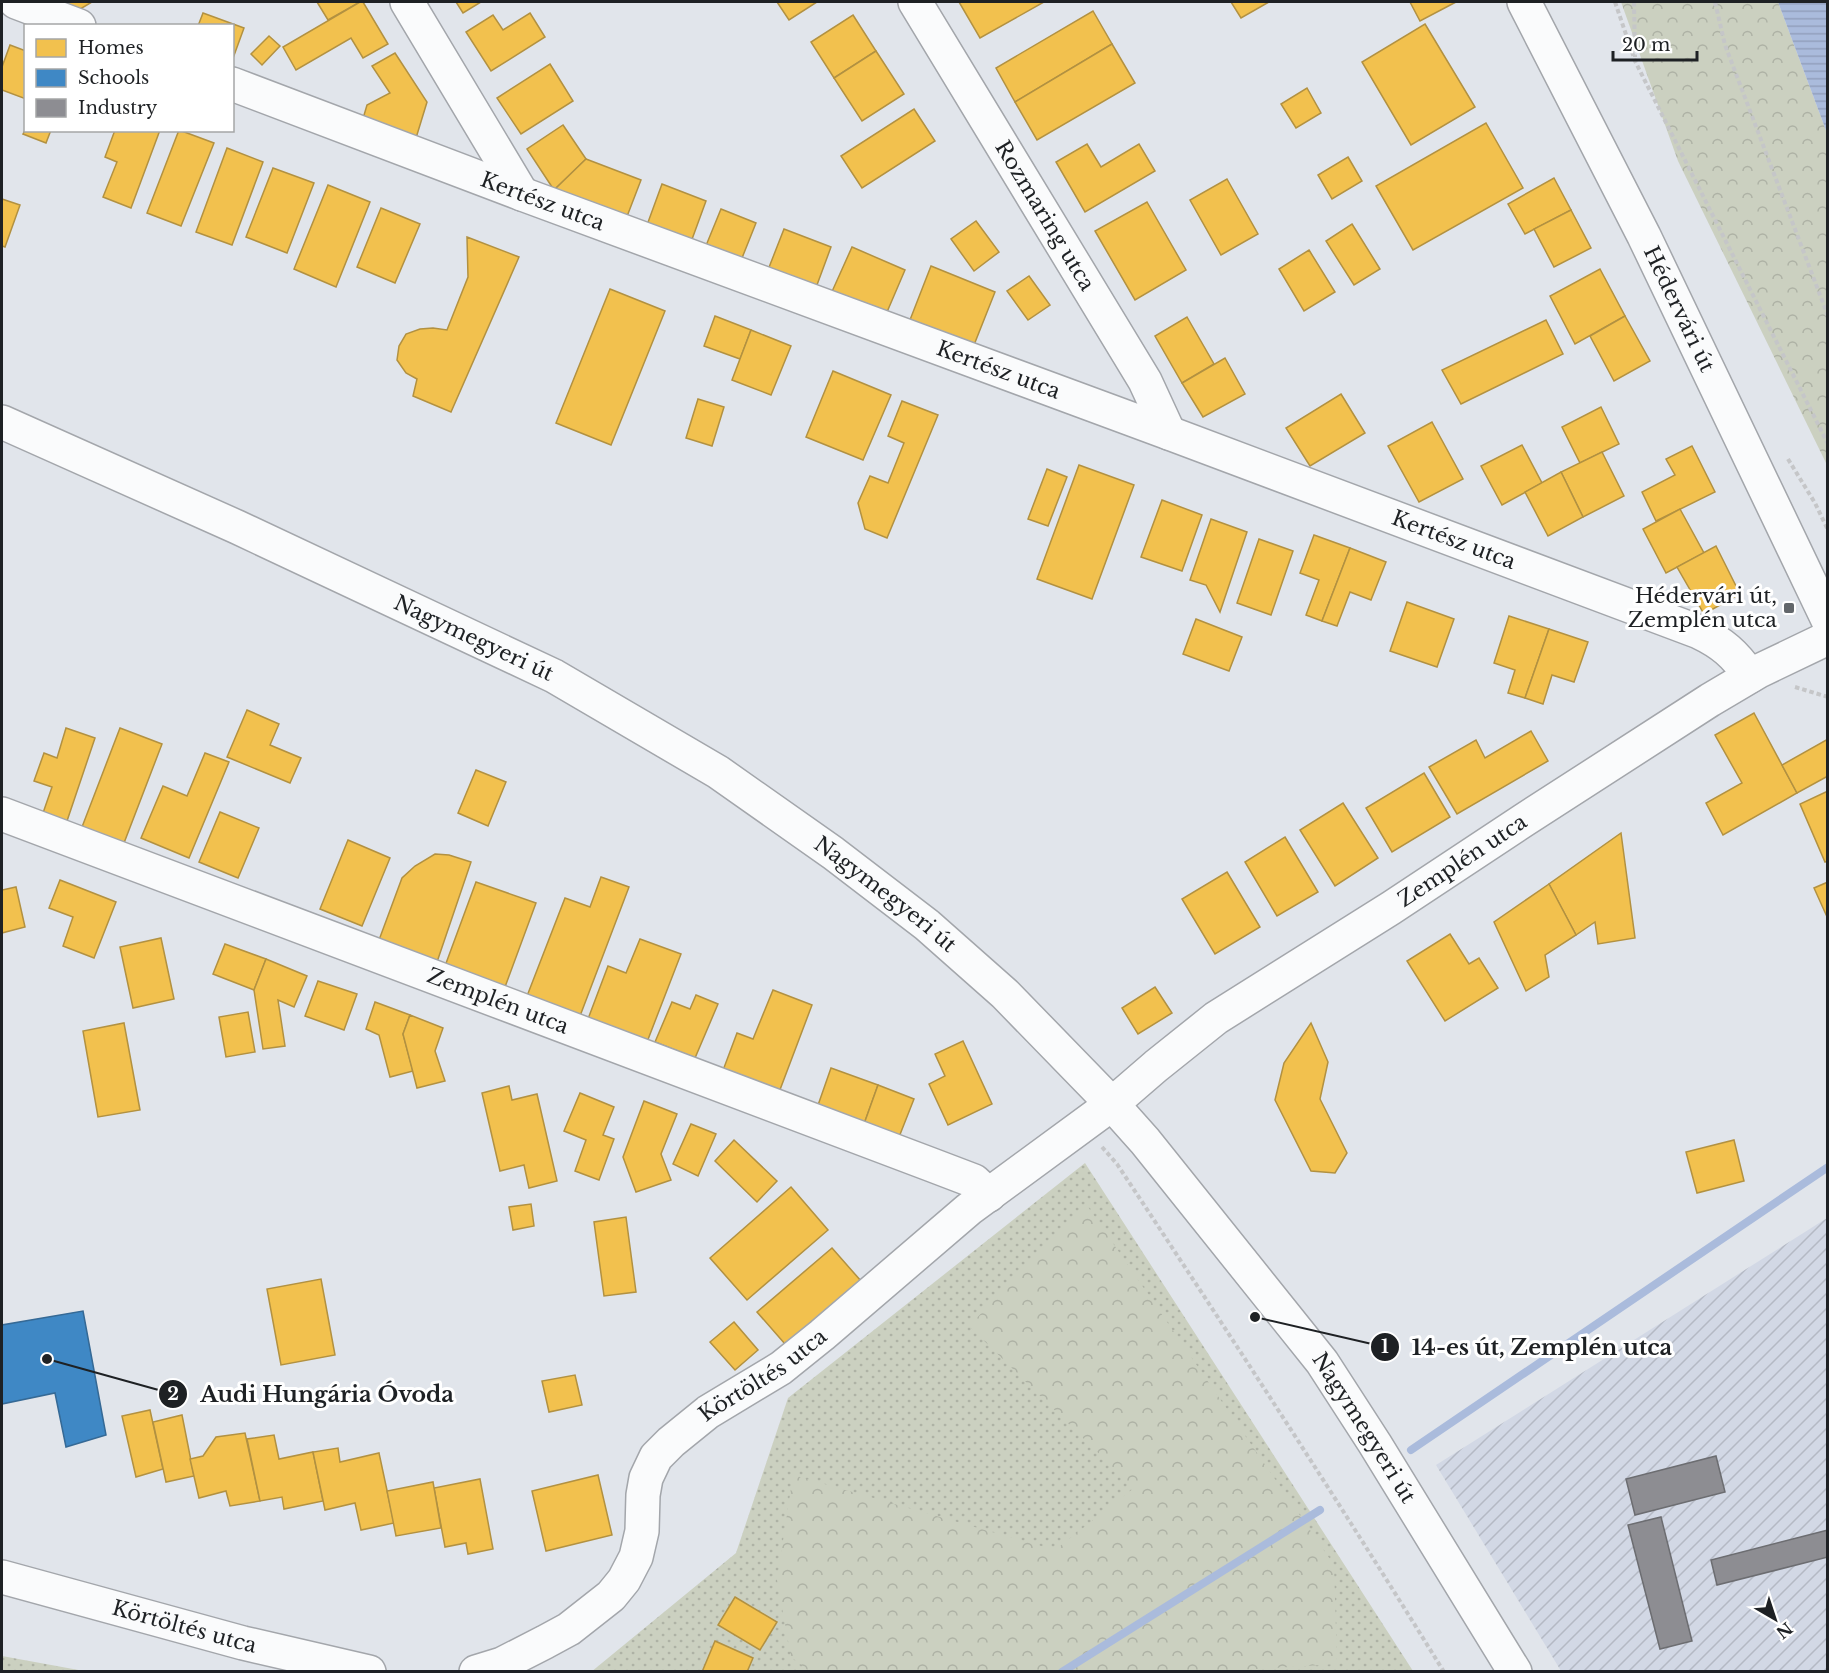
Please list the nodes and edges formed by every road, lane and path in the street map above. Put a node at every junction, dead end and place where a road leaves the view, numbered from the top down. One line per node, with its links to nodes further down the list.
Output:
1 (16, 2): 8 (street)
2 (407, 2): 11 (street)
3 (915, 2): 14 (street, Rozmaring utca)
4 (1524, 2): 16 (street, Hédervári út)
5 (1615, 2): 9 (path)
6 (1634, 2): 9 (path)
7 (1715, 2): 12 (path)
8 (74, 24)
9 (1635, 61): 15 (path)
10 (234, 85): 11 (street, Kertész utca)
11 (522, 194): 14 (street, Kertész utca)
12 (1827, 316)
13 (2, 422): 20 (street, Nagymegyeri út)
14 (1169, 433): 18 (street, Kertész utca)
15 (1827, 444)
16 (1827, 620)
17 (1827, 638): 18 (street, Zemplén utca)
18 (1750, 676): 20 (street, Zemplén utca)
19 (2, 814): 22 (street, Zemplén utca)
20 (1112, 1104): 22 (street, Körtöltés utca); 27 (street, Nagymegyeri út)
21 (1117, 1164): 26 (path)
22 (990, 1195): 25 (street, Körtöltés utca)
23 (2, 1577): 24 (street, Körtöltés utca)
24 (369, 1671)
25 (476, 1671)
26 (1444, 1671)
27 (1515, 1671)

